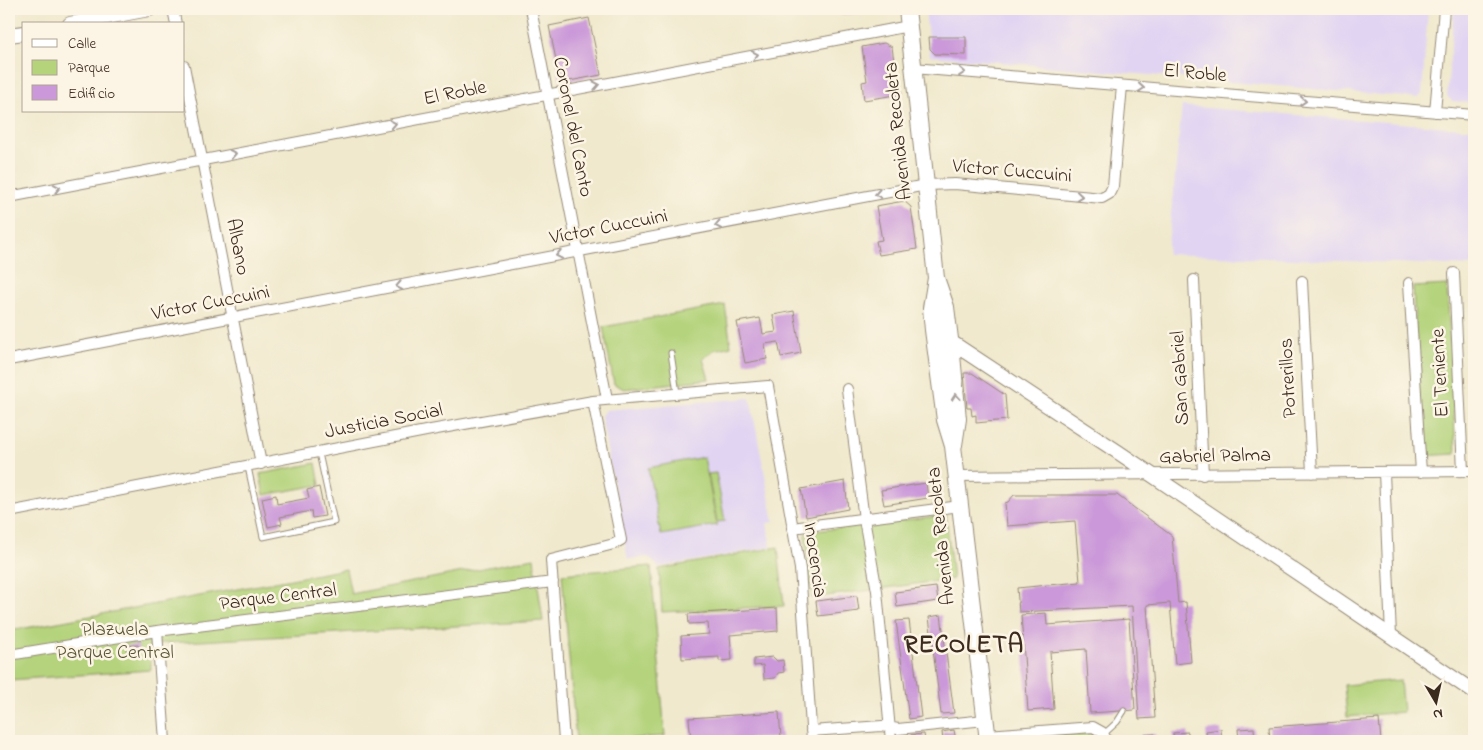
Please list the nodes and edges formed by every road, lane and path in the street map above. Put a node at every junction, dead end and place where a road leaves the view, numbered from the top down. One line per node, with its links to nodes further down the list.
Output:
1 (149, 9): 6 (main road)
2 (173, 9): 7 (street)
3 (531, 9): 14 (street, Coronel del Canto)
4 (907, 9): 8 (main road, Avenida Recoleta)
5 (1444, 9): 15 (street)
6 (81, 22)
7 (176, 22)
8 (909, 26): 11 (main road, Avenida Recoleta); 14 (street, El Roble, one-way to 8)
9 (22, 32): 10 (main road)
10 (9, 35)
11 (913, 68): 13 (street, El Roble, one-way to 13); 18 (main road, Avenida Recoleta)
12 (185, 71): 17 (street, Albano)
13 (1122, 86): 15 (street, El Roble, one-way to 15); 18 (street, Víctor Cuccuini, one-way to 13)
14 (548, 94): 17 (street, El Roble, one-way to 14); 20 (street, Coronel del Canto)
15 (1436, 112): 16 (street, El Roble)
16 (1474, 115)
17 (202, 160): 19 (street, El Roble, one-way to 17); 26 (street, Albano)
18 (926, 185): 20 (street, Víctor Cuccuini, one-way to 20); 22 (main road, Avenida Recoleta)
19 (9, 197)
20 (579, 251): 26 (street, Víctor Cuccuini, one-way to 26); 34 (street, Coronel del Canto)
21 (1454, 273): 40 (street, El Teniente)
22 (936, 278): 27 (main road, Avenida Recoleta); 28 (main road, Avenida Recoleta)
23 (1194, 280): 46 (street, San Gabriel)
24 (1302, 281): 44 (street, Potrerillos)
25 (1409, 283): 43 (street, El Teniente)
26 (233, 318): 30 (street, Víctor Cuccuini); 38 (street, Albano)
27 (933, 330): 28 (main road); 36 (main road, Avenida Recoleta)
28 (951, 343): 36 (main road, Avenida Recoleta, one-way to 28); 45 (main road)
29 (671, 353): 33 (lane)
30 (9, 360)
31 (768, 386): 33 (street, Justicia Social); 51 (street, Inocencia)
32 (846, 389): 50 (street)
33 (677, 393): 34 (street, Justicia Social)
34 (607, 399): 35 (street, Justicia Social)
35 (593, 401): 37 (street, Justicia Social); 52 (street)
36 (954, 446): 47 (main road, Avenida Recoleta)
37 (319, 453): 38 (street, Justicia Social); 39 (lane)
38 (261, 464): 39 (street, Justicia Social)
39 (248, 467): 49 (street, Justicia Social)
40 (1463, 471): 41 (street, Gabriel Palma); 43 (street, Gabriel Palma)
41 (1474, 471)
42 (1384, 472): 43 (street, Gabriel Palma); 44 (street, Gabriel Palma); 54 (street)
43 (1421, 472)
44 (1312, 473): 46 (street, Gabriel Palma)
45 (1153, 475): 46 (street, Gabriel Palma); 47 (street, Gabriel Palma); 54 (main road)
46 (1203, 475)
47 (957, 476): 48 (main road, Avenida Recoleta)
48 (960, 506): 50 (street); 59 (main road, Avenida Recoleta)
49 (9, 512)
50 (864, 519): 51 (street); 58 (street)
51 (792, 528): 60 (street, Inocencia)
52 (553, 582): 53 (street, Parque Central); 63 (street)
53 (157, 631): 55 (street, Parque Central); 62 (street)
54 (1391, 636): 56 (main road)
55 (9, 656)
56 (1474, 692)
57 (1124, 711): 61 (lane)
58 (890, 728): 59 (street); 60 (street); 64 (street)
59 (986, 732): 61 (street)
60 (811, 736)
61 (1106, 738)
62 (165, 741)
63 (564, 741)
64 (891, 741)

